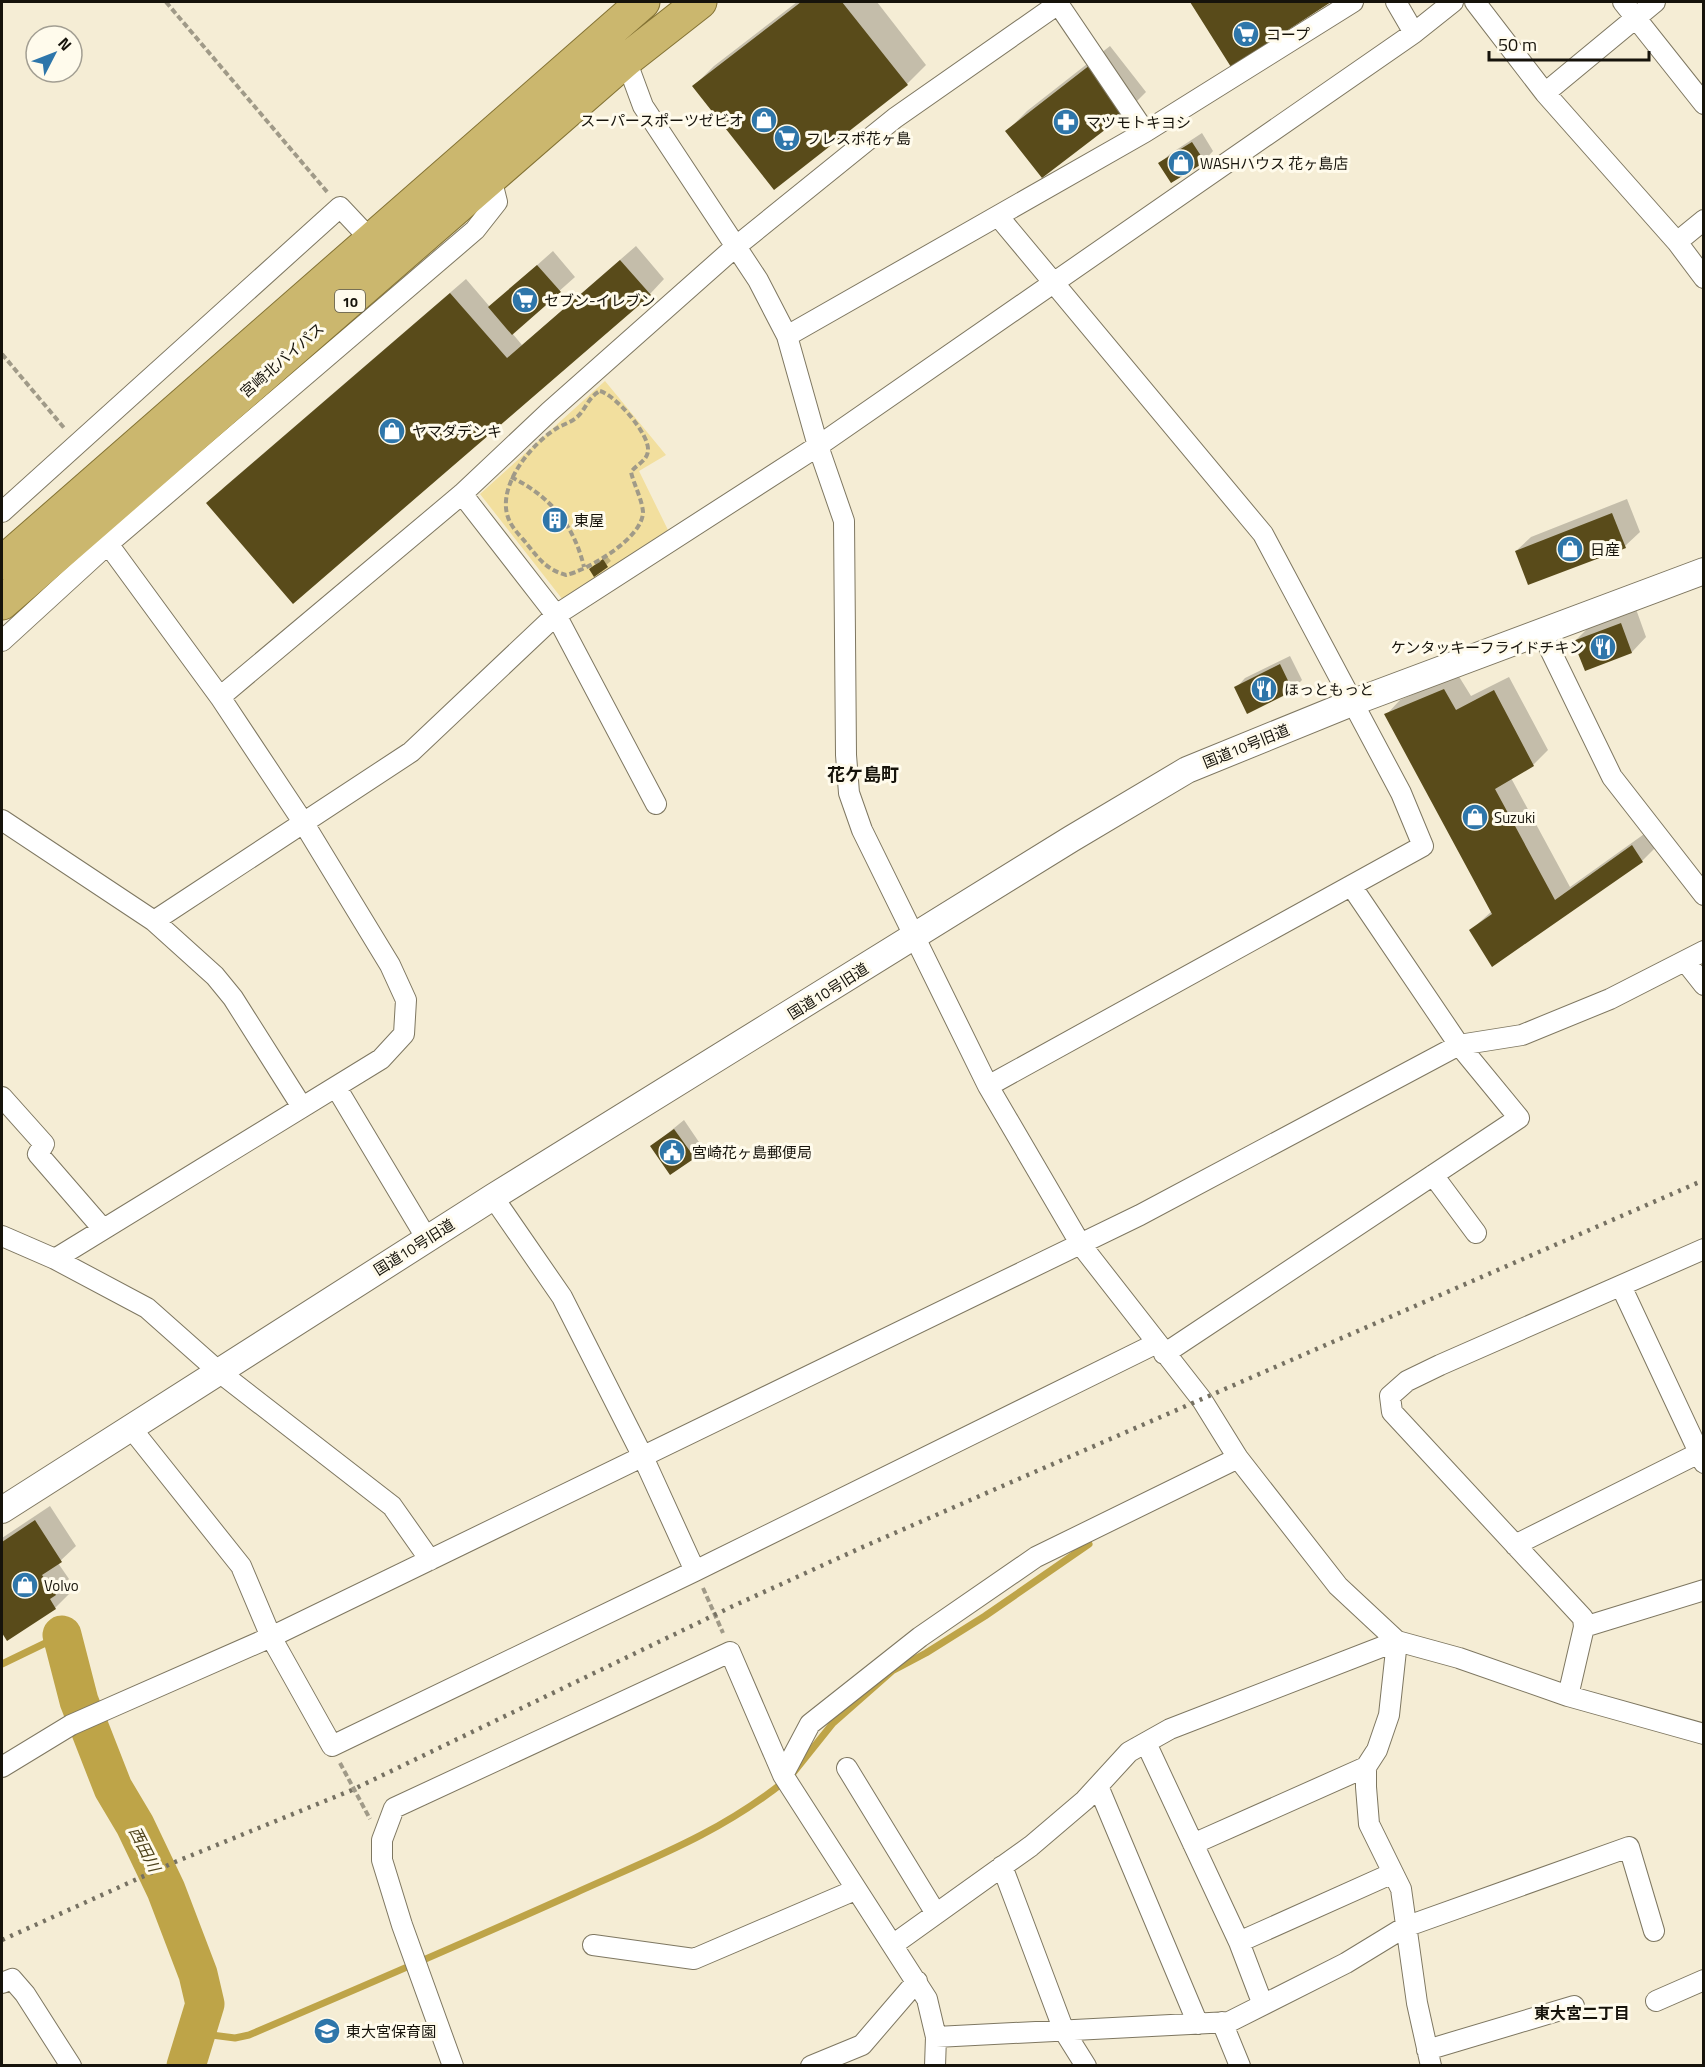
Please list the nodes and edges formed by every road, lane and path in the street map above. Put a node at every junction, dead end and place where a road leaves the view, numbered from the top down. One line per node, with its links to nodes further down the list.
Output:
1 (166, 2): 18 (path)
2 (700, 2): 13 (highway, 宮崎北バイパス / 10)
3 (1353, 2): 16 (street)
4 (1396, 2): 12 (street)
5 (1453, 2): 12 (street)
6 (1475, 2): 14 (street)
7 (1623, 2): 11 (street)
8 (1655, 2): 11 (street)
9 (1058, 3): 16 (street); 23 (street)
10 (630, 5): 13 (street); 21 (highway, 10)
11 (1635, 17): 14 (street); 15 (street)
12 (1414, 33): 25 (street)
13 (626, 60): 17 (highway, 宮崎北バイパス / 10); 23 (street)
14 (1545, 93): 22 (street)
15 (1704, 104)
16 (1145, 132): 19 (street)
17 (491, 178): 33 (street); 37 (highway, 宮崎北バイパス / 10)
18 (340, 207): 21 (street); 28 (street)
19 (998, 216): 25 (street); 26 (street)
20 (1704, 220): 22 (street)
21 (371, 240): 34 (highway, 10)
22 (1677, 242): 24 (street)
23 (734, 248): 26 (street); 31 (street)
24 (1704, 278)
25 (1054, 280): 29 (street); 42 (street)
26 (788, 336): 29 (street)
27 (2, 354): 28 (path)
28 (78, 445): 32 (street)
29 (818, 446): 38 (street); 49 (street)
30 (511, 477): 35 (path); 35 (path); 35 (path)
31 (462, 494): 38 (street); 41 (street)
32 (2, 512)
33 (108, 544): 40 (street); 41 (street)
34 (2, 562)
35 (584, 567)
36 (1704, 571): 39 (street, 国道10号旧道)
37 (2, 603)
38 (556, 615): 43 (street); 45 (street)
39 (1542, 633): 42 (street, 国道10号旧道); 47 (street)
40 (2, 641)
41 (220, 697): 45 (street)
42 (1354, 702): 46 (street); 49 (street, 国道10号旧道)
43 (656, 804)
44 (2, 820): 48 (street)
45 (303, 822): 48 (street); 55 (street)
46 (1352, 887): 53 (street); 54 (street)
47 (1704, 895)
48 (154, 921): 57 (street)
49 (915, 938): 54 (street); 59 (street, 国道10号旧道)
50 (1704, 951): 51 (street)
51 (1685, 961): 52 (street); 53 (street)
52 (1704, 985)
53 (1459, 1045): 58 (street); 64 (street)
54 (988, 1086): 64 (street)
55 (336, 1087): 57 (street); 63 (street)
56 (2, 1097): 60 (street)
57 (302, 1107): 60 (street)
58 (1433, 1175): 61 (street); 68 (street)
59 (493, 1197): 63 (street, 国道10号旧道); 71 (street)
60 (103, 1229): 66 (street)
61 (1476, 1233)
62 (2, 1236): 66 (street)
63 (428, 1239): 69 (street, 国道10号旧道)
64 (1081, 1245): 68 (street); 71 (street)
65 (1704, 1249): 67 (street)
66 (55, 1259): 69 (street)
67 (1621, 1286): 73 (street); 75 (street)
68 (1160, 1349): 72 (street); 77 (street)
69 (218, 1371): 70 (street, 国道10号旧道); 76 (street)
70 (131, 1428): 74 (street, 国道10号旧道); 80 (street)
71 (643, 1457): 76 (street); 77 (street)
72 (1238, 1458): 81 (street); 90 (street)
73 (1701, 1458): 75 (street)
74 (2, 1510)
75 (1515, 1545): 79 (street)
76 (430, 1560): 80 (street)
77 (695, 1571): 82 (path); 86 (street)
78 (1704, 1590): 79 (street)
79 (1584, 1627): 83 (street)
80 (271, 1637): 86 (street); 87 (street)
81 (1397, 1641): 83 (street); 85 (street); 88 (street)
82 (730, 1652): 90 (street); 115 (street)
83 (1568, 1696): 84 (street)
84 (1704, 1734)
85 (1146, 1743): 91 (street); 93 (street)
86 (332, 1746): 92 (path)
87 (2, 1767)
88 (1366, 1767): 93 (street); 95 (street)
89 (848, 1768): 97 (street)
90 (783, 1775): 96 (street)
91 (1098, 1786): 94 (street); 110 (street)
92 (352, 1790)
93 (1193, 1844): 100 (street)
94 (1002, 1866): 97 (street); 111 (street)
95 (1394, 1873): 98 (street); 100 (street)
96 (855, 1890): 101 (street); 102 (street)
97 (935, 1912): 101 (street)
98 (1405, 1927): 99 (street); 107 (street); 113 (street)
99 (1654, 1931)
100 (1239, 1942): 107 (street)
101 (894, 1944): 104 (street)
102 (593, 1945)
103 (1704, 1980): 106 (street)
104 (917, 1981): 112 (street); 116 (street)
105 (2, 1983): 114 (street)
106 (1656, 2001)
107 (1263, 2005): 109 (street)
108 (1574, 2006): 113 (street)
109 (1222, 2022): 110 (street); 119 (street)
110 (1198, 2024): 111 (street)
111 (1065, 2031): 112 (street); 118 (street)
112 (936, 2037): 117 (street)
113 (1429, 2058)
114 (71, 2066)
115 (453, 2066)
116 (811, 2066)
117 (935, 2066)
118 (1086, 2066)
119 (1240, 2066)

